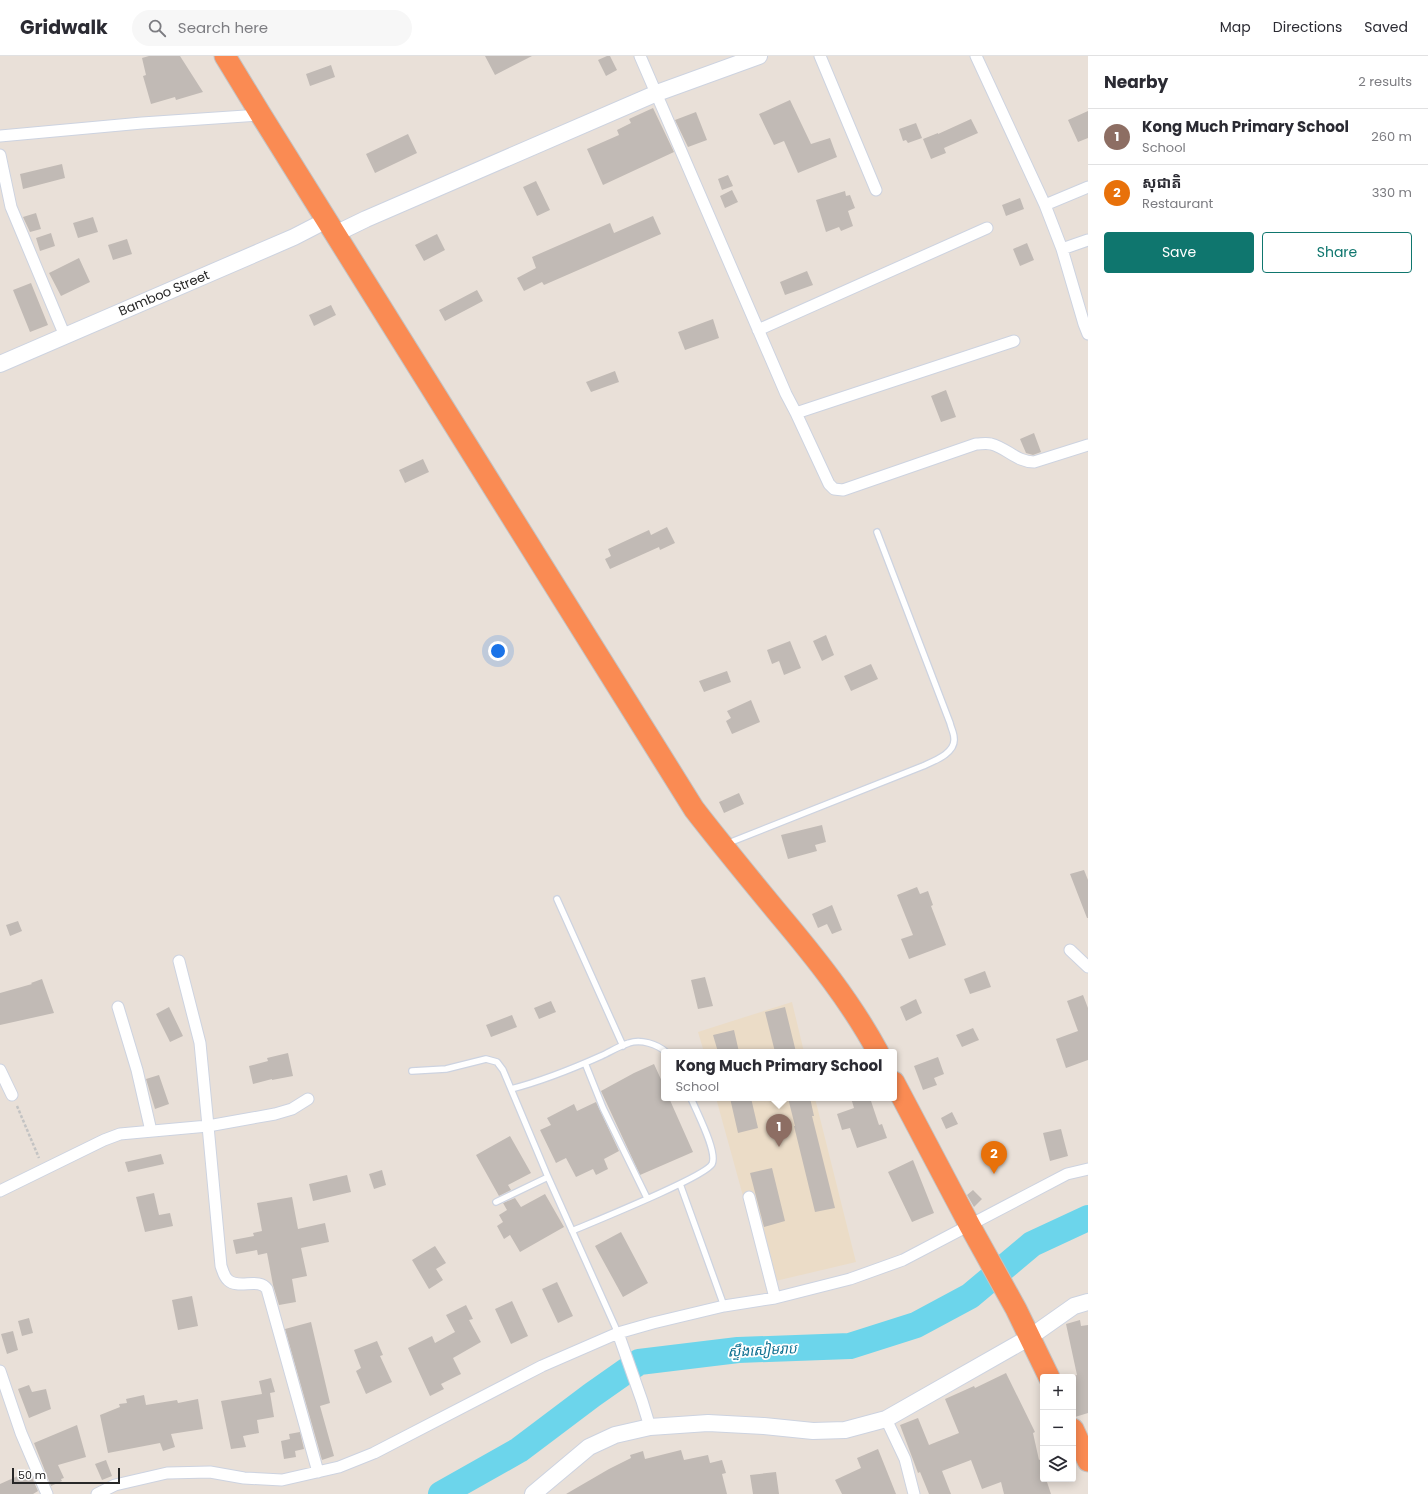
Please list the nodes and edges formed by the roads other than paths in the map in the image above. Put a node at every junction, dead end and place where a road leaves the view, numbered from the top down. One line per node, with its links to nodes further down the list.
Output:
1 (640, 56): 6 (street)
2 (759, 56): 6 (street, Bamboo Street)
3 (820, 56): 11 (street)
4 (976, 56): 12 (street)
5 (229, 57): 7 (highway)
6 (657, 92): 13 (street, Bamboo Street); 17 (street)
7 (261, 115): 8 (street); 13 (highway)
8 (0, 136)
9 (0, 155): 19 (street)
10 (1088, 187): 12 (street)
11 (876, 190)
12 (1046, 205): 16 (street)
13 (331, 227): 19 (street, Bamboo Street); 25 (highway)
14 (987, 228): 17 (street)
15 (1088, 240): 16 (street)
16 (1062, 249): 18 (street)
17 (758, 330): 22 (street)
18 (1088, 334)
19 (65, 336): 21 (street, Bamboo Street)
20 (1014, 341): 22 (street)
21 (0, 364)
22 (796, 413): 23 (street)
23 (1088, 445)
24 (877, 532): 25 (lane)
25 (722, 846): 33 (highway)
26 (557, 899): 31 (lane)
27 (1070, 950): 29 (street)
28 (179, 961): 42 (street)
29 (1088, 967)
30 (118, 1007): 43 (street)
31 (623, 1046): 32 (lane); 34 (lane)
32 (662, 1049)
33 (876, 1049)
34 (585, 1063): 38 (lane); 49 (lane)
35 (0, 1070): 39 (street)
36 (412, 1071): 38 (lane)
37 (897, 1088): 51 (highway)
38 (511, 1089): 45 (lane)
39 (12, 1095)
40 (308, 1099): 42 (street)
41 (691, 1101): 46 (lane)
42 (208, 1126): 43 (street); 64 (street)
43 (151, 1131): 47 (street)
44 (1088, 1169): 51 (street)
45 (548, 1177): 50 (lane); 52 (lane)
46 (680, 1184): 49 (lane); 55 (lane)
47 (0, 1191)
48 (749, 1197): 53 (street)
49 (647, 1198): 52 (lane)
50 (496, 1202)
51 (970, 1226): 53 (street); 57 (highway)
52 (572, 1231): 56 (lane)
53 (775, 1298): 55 (street)
54 (1088, 1302): 57 (street)
55 (724, 1306): 56 (street)
56 (620, 1337): 61 (street); 64 (street)
57 (1030, 1337): 59 (highway); 60 (street)
58 (0, 1371): 65 (street)
59 (1048, 1374)
60 (886, 1419): 61 (street); 68 (street)
61 (650, 1427): 67 (street)
62 (1076, 1435): 63 (highway)
63 (1088, 1461)
64 (318, 1472): 66 (street)
65 (47, 1494)
66 (97, 1494)
67 (533, 1494)
68 (914, 1494)

